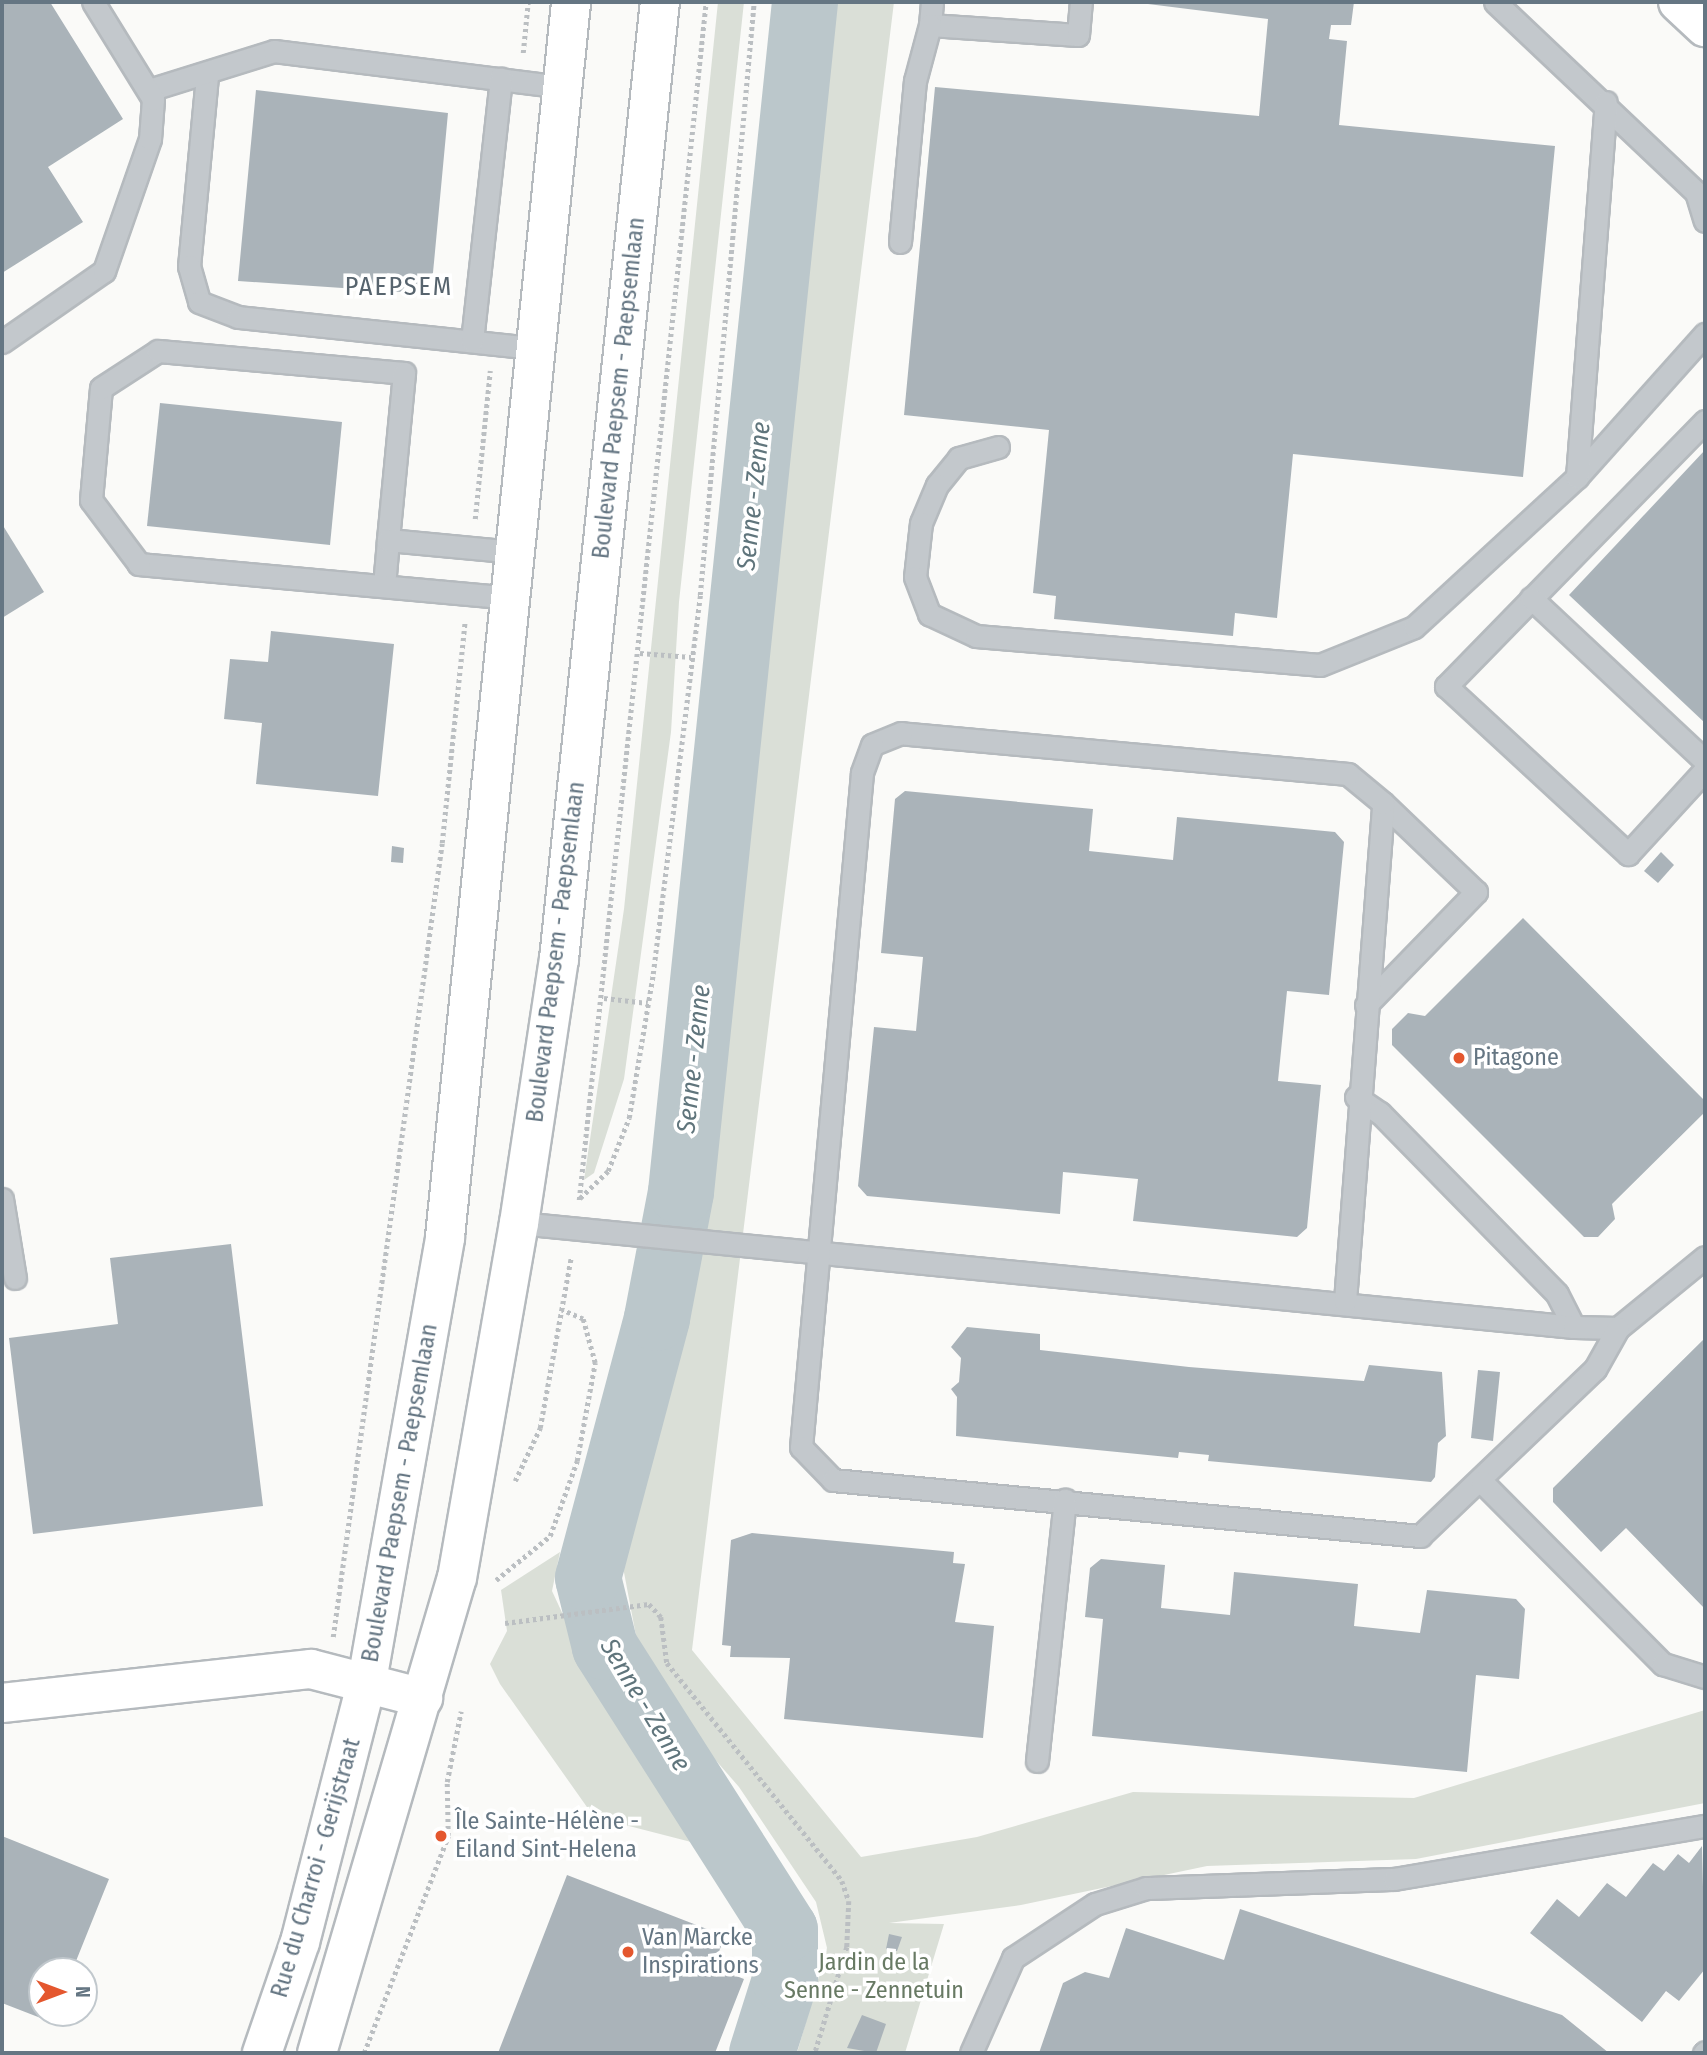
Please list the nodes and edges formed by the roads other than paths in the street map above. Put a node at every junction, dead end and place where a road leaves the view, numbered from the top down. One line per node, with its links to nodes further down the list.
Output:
1 (93, 2): 13 (lane)
2 (570, 2): 12 (main road, Boulevard Paepsem - Paepsemlaan)
3 (660, 2): 35 (main road, Boulevard Paepsem - Paepsemlaan)
4 (932, 2): 8 (lane)
5 (1081, 2): 8 (lane)
6 (1495, 2): 14 (lane)
7 (1678, 2): 9 (main road)
8 (930, 25): 16 (lane)
9 (1705, 27)
10 (206, 76): 11 (lane); 13 (lane); 19 (lane)
11 (510, 80): 12 (lane); 19 (lane)
12 (562, 87): 20 (main road, Boulevard Paepsem - Paepsemlaan)
13 (149, 90): 18 (lane)
14 (1606, 102): 15 (lane); 23 (lane)
15 (1705, 221)
16 (900, 242)
17 (1705, 334): 23 (lane)
18 (2, 342)
19 (483, 342): 20 (lane)
20 (536, 348): 25 (main road, Boulevard Paepsem - Paepsemlaan)
21 (1705, 421): 28 (lane)
22 (998, 447): 23 (lane)
23 (1577, 477)
24 (388, 540): 25 (lane); 26 (lane); 26 (lane)
25 (516, 552): 27 (main road, Boulevard Paepsem - Paepsemlaan)
26 (384, 586): 27 (lane)
27 (512, 598): 45 (main road, Boulevard Paepsem - Paepsemlaan)
28 (1531, 598): 29 (lane); 30 (lane)
29 (1705, 761)
30 (1705, 770)
31 (1383, 803): 32 (lane); 32 (lane); 36 (lane)
32 (1366, 1005): 33 (lane)
33 (1356, 1097): 39 (lane); 40 (lane)
34 (2, 1199): 38 (lane)
35 (519, 1223): 36 (lane); 46 (main road, Boulevard Paepsem - Paepsemlaan)
36 (819, 1255): 39 (lane); 43 (lane)
37 (1705, 1257): 41 (lane)
38 (15, 1278)
39 (1345, 1301): 40 (lane)
40 (1574, 1327): 41 (lane)
41 (1618, 1328): 42 (lane)
42 (1482, 1482): 43 (lane); 44 (lane)
43 (1065, 1499): 48 (lane)
44 (1705, 1677)
45 (367, 1681): 46 (main road, Boulevard Paepsem - Paepsemlaan); 47 (main road); 50 (main road, Rue du Charroi - Gerijstraat)
46 (423, 1698): 51 (main road)
47 (2, 1703)
48 (1037, 1761)
49 (1705, 1826): 52 (lane)
50 (262, 2053)
51 (317, 2053)
52 (971, 2053)

